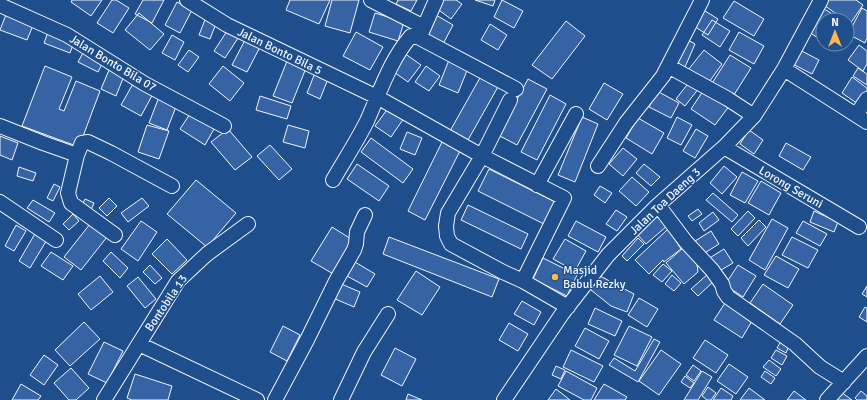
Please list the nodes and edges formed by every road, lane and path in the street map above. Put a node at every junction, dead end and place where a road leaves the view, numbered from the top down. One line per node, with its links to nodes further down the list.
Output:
1 (186, 0): 10 (street, Jalan Bonto Bila 5)
2 (371, 0): 7 (street)
3 (436, 0): 7 (street)
4 (702, 0): 8 (street)
5 (821, 0): 9 (street, Jalan Toa Daeng 3)
6 (0, 5): 16 (street, Jalan Bonto Bila 07)
7 (422, 32): 10 (street); 19 (street)
8 (668, 66): 13 (street); 20 (street)
9 (784, 69): 13 (street, Jalan Toa Daeng 3); 14 (street)
10 (377, 97): 19 (street, Jalan Bonto Bila 5); 21 (street)
11 (867, 99): 14 (street)
12 (576, 114): 22 (street)
13 (754, 116): 17 (street, Jalan Toa Daeng 3)
14 (861, 119)
15 (0, 126): 18 (street)
16 (224, 126)
17 (724, 147): 25 (street, Jalan Toa Daeng 3); 28 (street, Lorong Seruni)
18 (77, 155): 23 (street); 29 (street)
19 (482, 156): 22 (street, Jalan Bonto Bila 5); 31 (street)
20 (598, 166)
21 (333, 180)
22 (537, 185): 31 (street, Jalan Bonto Bila 5)
23 (172, 186)
24 (0, 202): 30 (street)
25 (658, 205): 32 (street, Jalan Toa Daeng 3); 36 (street)
26 (365, 215): 39 (street)
27 (248, 224): 34 (street, Bontobila 13)
28 (859, 228)
29 (115, 235)
30 (56, 240)
31 (523, 281): 32 (street)
32 (568, 307): 41 (street, Jalan Toa Daeng 3)
33 (388, 314): 40 (street)
34 (139, 344): 37 (street, Bontobila 13); 38 (street)
35 (867, 356): 36 (street)
36 (844, 382): 42 (street)
37 (104, 400)
38 (257, 400)
39 (275, 400)
40 (342, 400)
41 (504, 400)
42 (827, 400)

